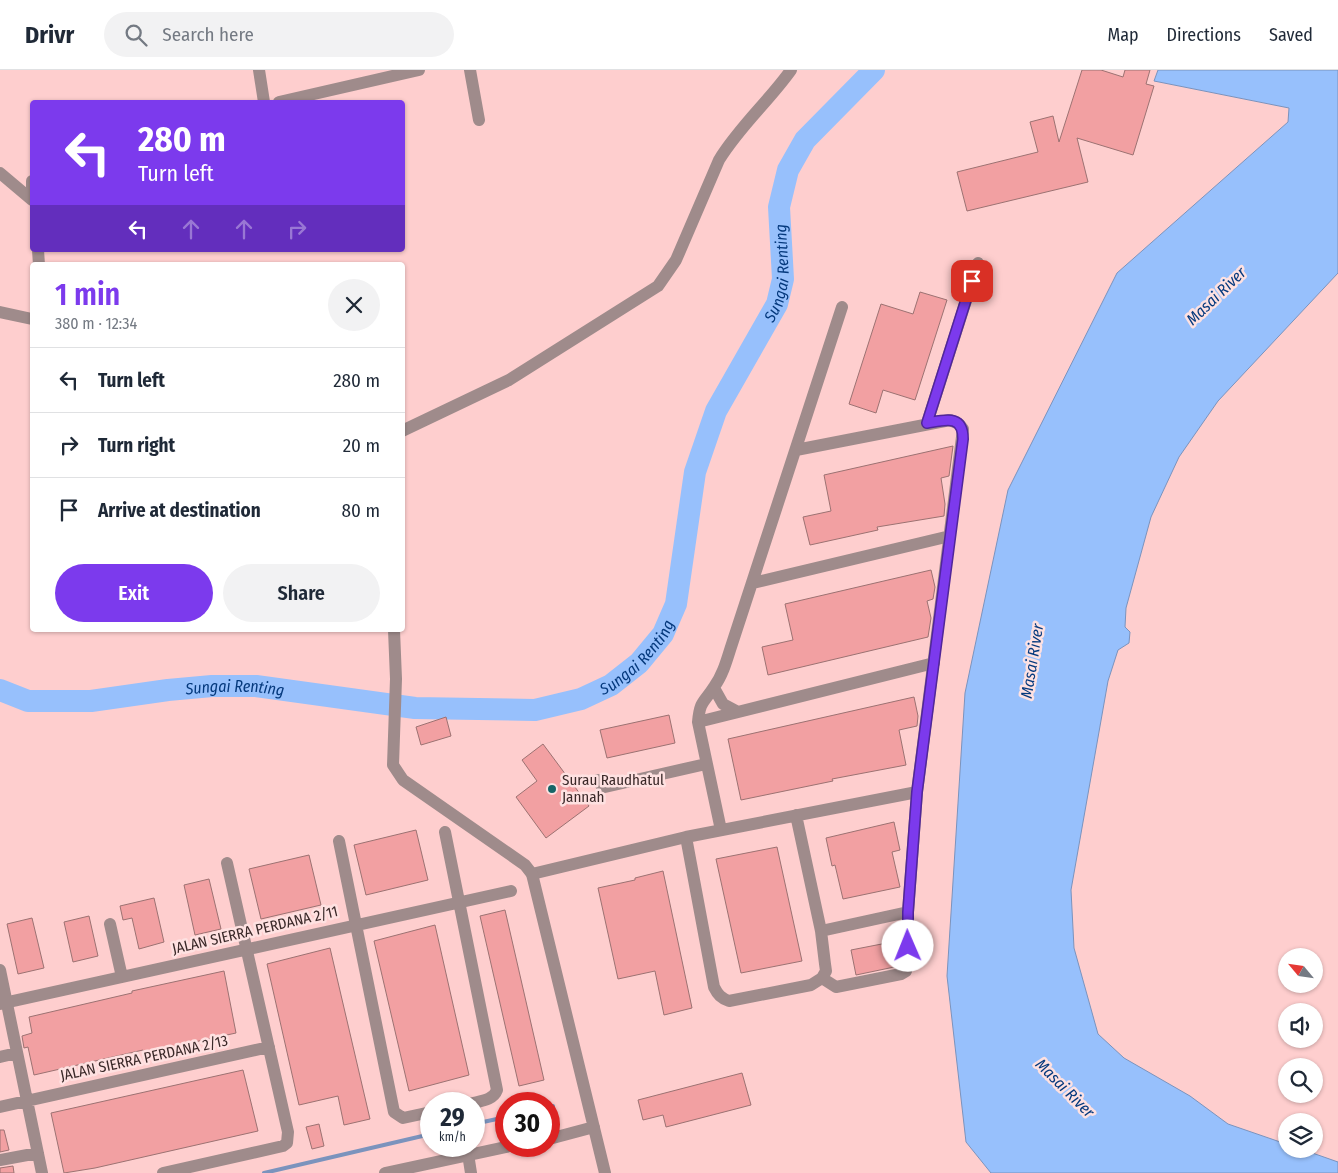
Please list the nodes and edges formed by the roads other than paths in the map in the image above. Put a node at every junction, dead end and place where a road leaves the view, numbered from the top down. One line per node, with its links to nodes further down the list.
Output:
1 (259, 70): 5 (street)
2 (419, 70): 6 (street)
3 (470, 70): 7 (street)
4 (791, 70): 15 (street)
5 (264, 100)
6 (288, 100)
7 (479, 120)
8 (0, 173): 9 (street)
9 (30, 198)
10 (978, 263): 14 (street)
11 (842, 307): 16 (street)
12 (0, 312): 13 (street)
13 (30, 319)
14 (927, 423): 16 (street); 17 (street)
15 (405, 430)
16 (796, 450): 18 (street)
17 (950, 536): 18 (street); 20 (street)
18 (753, 583): 21 (street)
19 (394, 632): 33 (street)
20 (934, 663): 22 (street); 26 (street)
21 (714, 688): 22 (street); 23 (street)
22 (738, 712): 23 (street)
23 (698, 722): 24 (street)
24 (706, 764): 25 (street); 28 (street)
25 (598, 780)
26 (917, 792): 27 (street); 36 (street)
27 (796, 815): 28 (street); 39 (street)
28 (721, 830): 30 (street)
29 (445, 832): 35 (street)
30 (686, 837): 33 (street); 43 (street)
31 (339, 841): 38 (street)
32 (227, 863): 40 (street)
33 (532, 874): 52 (street)
34 (511, 891): 35 (street, JALAN SIERRA PERDANA 2/11)
35 (459, 902): 38 (street, JALAN SIERRA PERDANA 2/11); 48 (street)
36 (908, 912): 39 (street); 43 (street)
37 (110, 924): 42 (street)
38 (356, 924): 40 (street, JALAN SIERRA PERDANA 2/11); 51 (street)
39 (821, 931): 43 (street)
40 (246, 949): 42 (street, JALAN SIERRA PERDANA 2/11); 45 (street)
41 (0, 970): 44 (street)
42 (122, 977): 44 (street, JALAN SIERRA PERDANA 2/11)
43 (822, 978)
44 (3, 1003): 46 (street)
45 (269, 1047): 49 (street, JALAN SIERRA PERDANA 2/13); 59 (street)
46 (17, 1053): 47 (street); 49 (street)
47 (0, 1056)
48 (485, 1100)
49 (27, 1101): 50 (street, JALAN SIERRA PERDANA 2/13); 54 (street)
50 (0, 1107)
51 (420, 1114)
52 (594, 1127): 53 (street); 62 (street)
53 (560, 1136)
54 (38, 1153): 57 (street); 58 (street)
55 (455, 1157): 60 (street)
56 (468, 1157): 61 (street)
57 (0, 1160)
58 (42, 1173)
59 (163, 1173)
60 (385, 1173)
61 (471, 1173)
62 (605, 1173)

